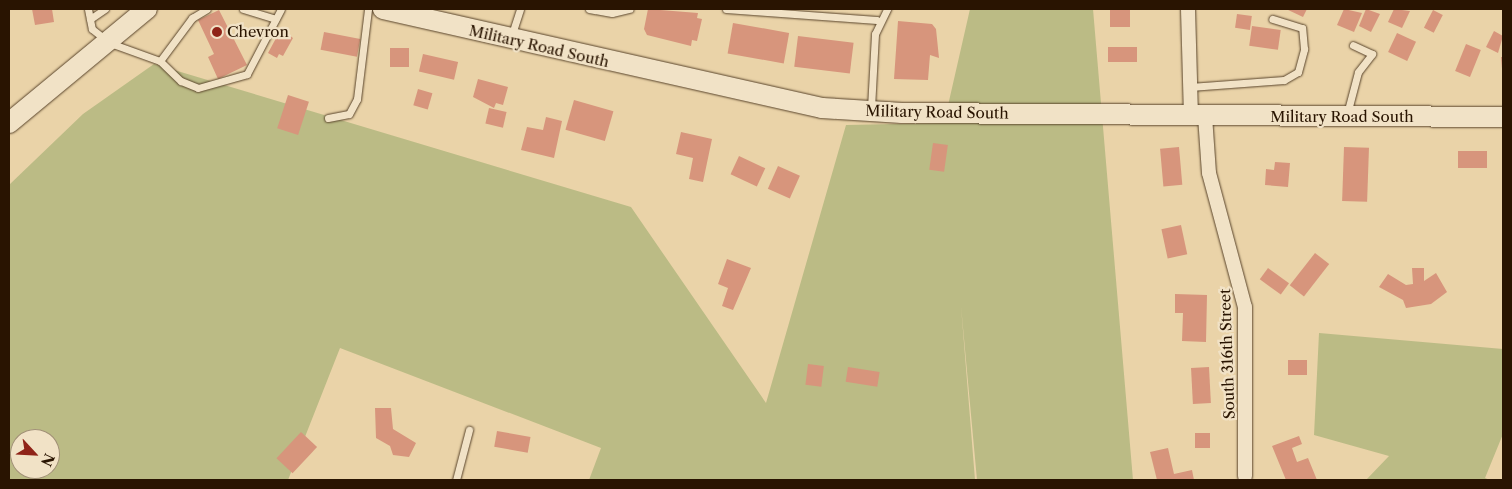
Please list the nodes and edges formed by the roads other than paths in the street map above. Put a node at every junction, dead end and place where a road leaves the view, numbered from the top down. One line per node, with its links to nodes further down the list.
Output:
1 (88, 9): 16 (lane)
2 (105, 9): 16 (lane)
3 (207, 9): 23 (lane)
4 (244, 9): 17 (lane)
5 (281, 9): 17 (lane)
6 (368, 9): 29 (lane)
7 (383, 9): 14 (main road, Military Road South)
8 (520, 9): 20 (lane)
9 (589, 9): 10 (lane)
10 (630, 9)
11 (726, 9): 19 (lane)
12 (887, 9): 19 (lane)
13 (1188, 9): 24 (street, South 316th Street)
14 (403, 11): 20 (main road, Military Road South)
15 (141, 12): 21 (main road)
16 (90, 19): 21 (lane)
17 (276, 19): 23 (lane)
18 (1272, 19): 24 (lane)
19 (878, 20): 25 (lane)
20 (511, 39): 25 (main road, Military Road South)
21 (110, 43): 23 (lane); 30 (main road)
22 (1353, 45): 27 (lane)
23 (160, 61)
24 (1190, 87): 26 (street, South 316th Street)
25 (871, 111): 26 (main road, Military Road South)
26 (1198, 116): 27 (main road, Military Road South); 32 (street, South 316th Street)
27 (1346, 117): 28 (main road, Military Road South)
28 (1503, 117)
29 (328, 118)
30 (9, 123)
31 (469, 430): 33 (lane)
32 (1245, 476)
33 (456, 480)

